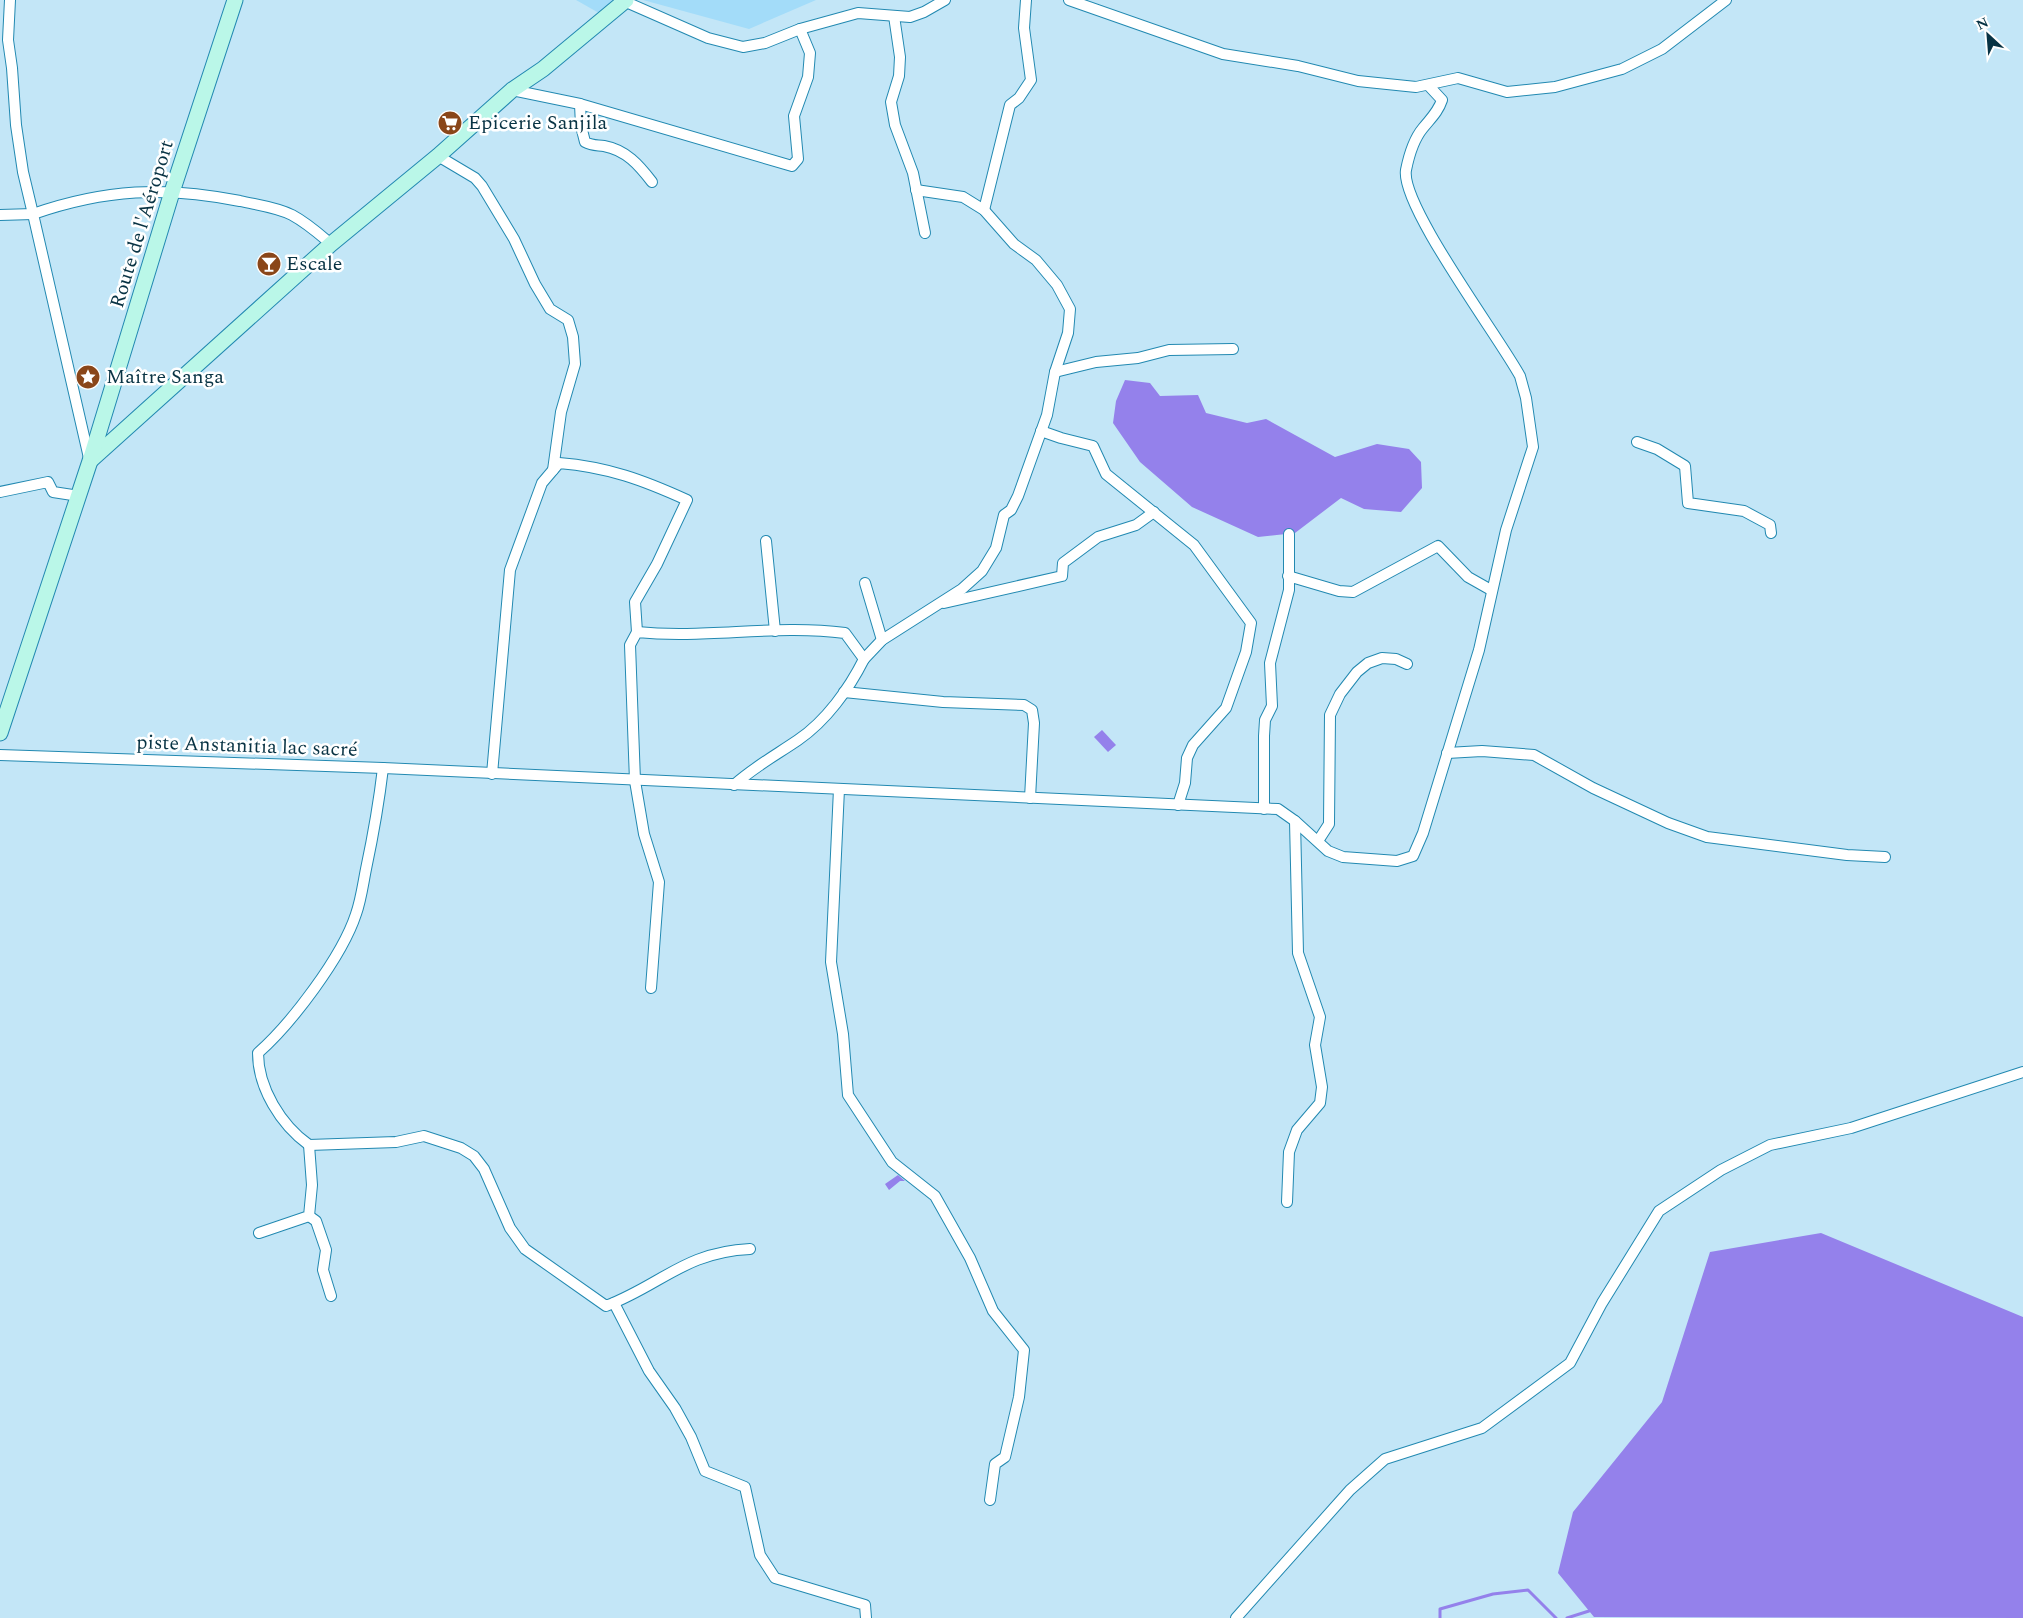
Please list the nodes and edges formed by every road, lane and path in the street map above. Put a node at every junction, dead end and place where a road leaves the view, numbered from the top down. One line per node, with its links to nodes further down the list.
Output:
1 (10, 0): 19 (street)
2 (235, 0): 16 (main road, Route de l'Aéroport)
3 (945, 0): 8 (street)
4 (1026, 0): 17 (street)
5 (1069, 0): 10 (street)
6 (1726, 0): 10 (street)
7 (626, 1): 9 (street); 11 (main road)
8 (894, 16): 9 (street); 15 (street)
9 (800, 29): 12 (street)
10 (1429, 86): 36 (street)
11 (512, 90): 12 (street); 13 (main road)
12 (580, 104): 14 (street)
13 (438, 156): 21 (main road); 27 (street)
14 (652, 182)
15 (916, 190): 17 (street); 20 (street)
16 (172, 192): 19 (street); 21 (street); 26 (main road, Route de l'Aéroport)
17 (984, 210): 23 (street)
18 (0, 214): 19 (street)
19 (33, 214): 26 (street)
20 (926, 233)
21 (331, 244): 26 (main road)
22 (1233, 349): 23 (street)
23 (1056, 372): 24 (street)
24 (1041, 431): 30 (street); 37 (street)
25 (1637, 442): 31 (street)
26 (90, 461): 29 (main road, Route de l'Aéroport)
27 (553, 470): 39 (street); 48 (street)
28 (0, 492): 29 (street)
29 (79, 496): 44 (main road, Route de l'Aéroport)
30 (1154, 512): 37 (street); 53 (street)
31 (1771, 533)
32 (1289, 534): 34 (street)
33 (766, 541): 38 (street)
34 (1288, 576): 36 (street); 54 (street)
35 (865, 583): 40 (street)
36 (1491, 590): 45 (street)
37 (936, 605): 40 (street)
38 (775, 630): 39 (street); 41 (street)
39 (637, 632): 49 (street)
40 (882, 640): 41 (street)
41 (864, 659): 43 (street)
42 (1406, 664): 56 (street)
43 (844, 692): 50 (street); 52 (street)
44 (0, 733)
45 (1448, 753): 56 (street, piste Anstanitia lac sacré); 57 (street)
46 (0, 755): 47 (street, piste Anstanitia lac sacré)
47 (383, 768): 48 (street, piste Anstanitia lac sacré); 60 (street)
48 (492, 774): 49 (street, piste Anstanitia lac sacré)
49 (635, 781): 50 (street, piste Anstanitia lac sacré); 58 (street)
50 (734, 785): 51 (street, piste Anstanitia lac sacré)
51 (839, 789): 52 (street, piste Anstanitia lac sacré); 67 (street)
52 (1030, 798): 53 (street, piste Anstanitia lac sacré)
53 (1178, 805): 54 (street, piste Anstanitia lac sacré)
54 (1264, 809): 55 (street, piste Anstanitia lac sacré)
55 (1295, 821): 56 (street, piste Anstanitia lac sacré); 61 (street)
56 (1318, 841)
57 (1885, 856)
58 (651, 988)
59 (2023, 1072): 69 (street)
60 (309, 1145): 62 (street); 66 (street)
61 (1287, 1202)
62 (309, 1216): 63 (street); 65 (street)
63 (260, 1233)
64 (750, 1249): 66 (street)
65 (331, 1296)
66 (614, 1303): 68 (street)
67 (990, 1500)
68 (866, 1618)
69 (1236, 1618)

